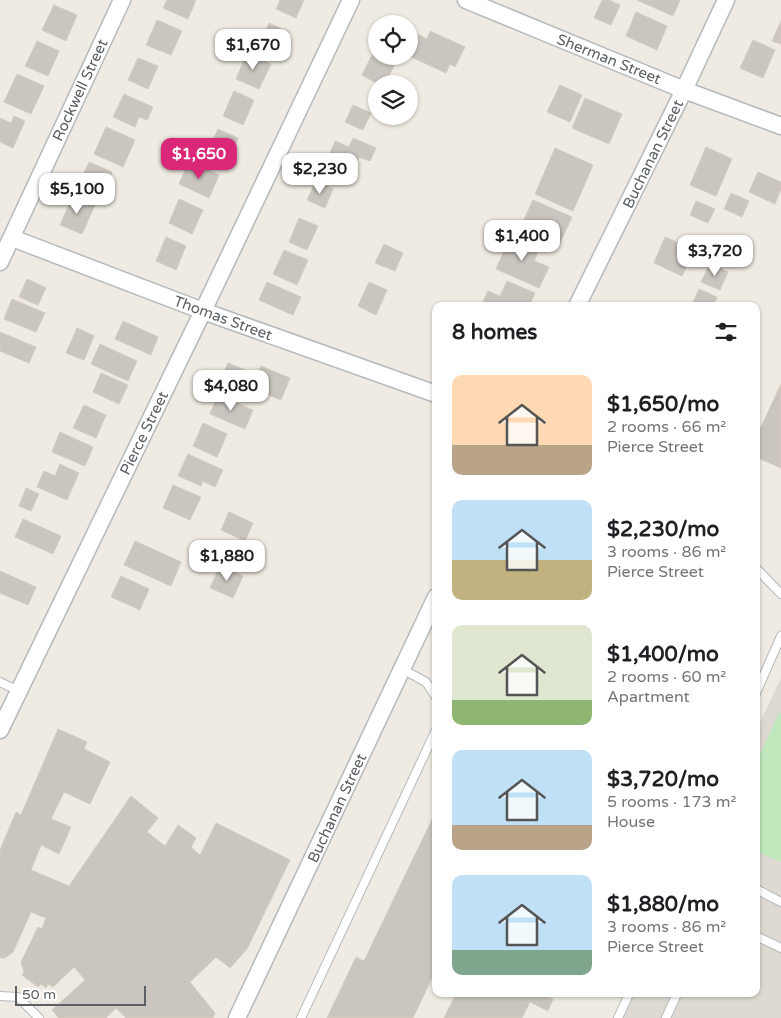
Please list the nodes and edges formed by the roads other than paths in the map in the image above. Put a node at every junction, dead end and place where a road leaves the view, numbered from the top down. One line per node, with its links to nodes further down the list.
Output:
1 (122, 0): 7 (street, Rockwell Street)
2 (351, 0): 10 (street, Pierce Street)
3 (466, 0): 5 (street, Sherman Street)
4 (726, 0): 5 (street, Buchanan Street)
5 (684, 90): 6 (street, Sherman Street); 9 (street, Buchanan Street)
6 (781, 126)
7 (12, 238): 8 (street, Rockwell Street); 10 (street, Thomas Street)
8 (0, 262)
9 (579, 302)
10 (203, 311): 11 (street, Thomas Street); 19 (street, Pierce Street)
11 (432, 393)
12 (760, 572): 13 (lane)
13 (781, 594)
14 (432, 605): 16 (street, Buchanan Street)
15 (781, 636): 18 (lane)
16 (402, 669): 20 (lane); 31 (street, Buchanan Street)
17 (0, 682): 19 (lane)
18 (760, 683)
19 (19, 691): 21 (street, Pierce Street)
20 (432, 691)
21 (0, 730)
22 (432, 739): 32 (lane)
23 (760, 891): 24 (lane)
24 (781, 902)
25 (760, 938): 26 (lane)
26 (781, 948)
27 (0, 996): 30 (lane)
28 (628, 997): 33 (lane)
29 (676, 997): 34 (lane)
30 (39, 1018)
31 (237, 1018)
32 (301, 1018)
33 (618, 1018)
34 (666, 1018)

